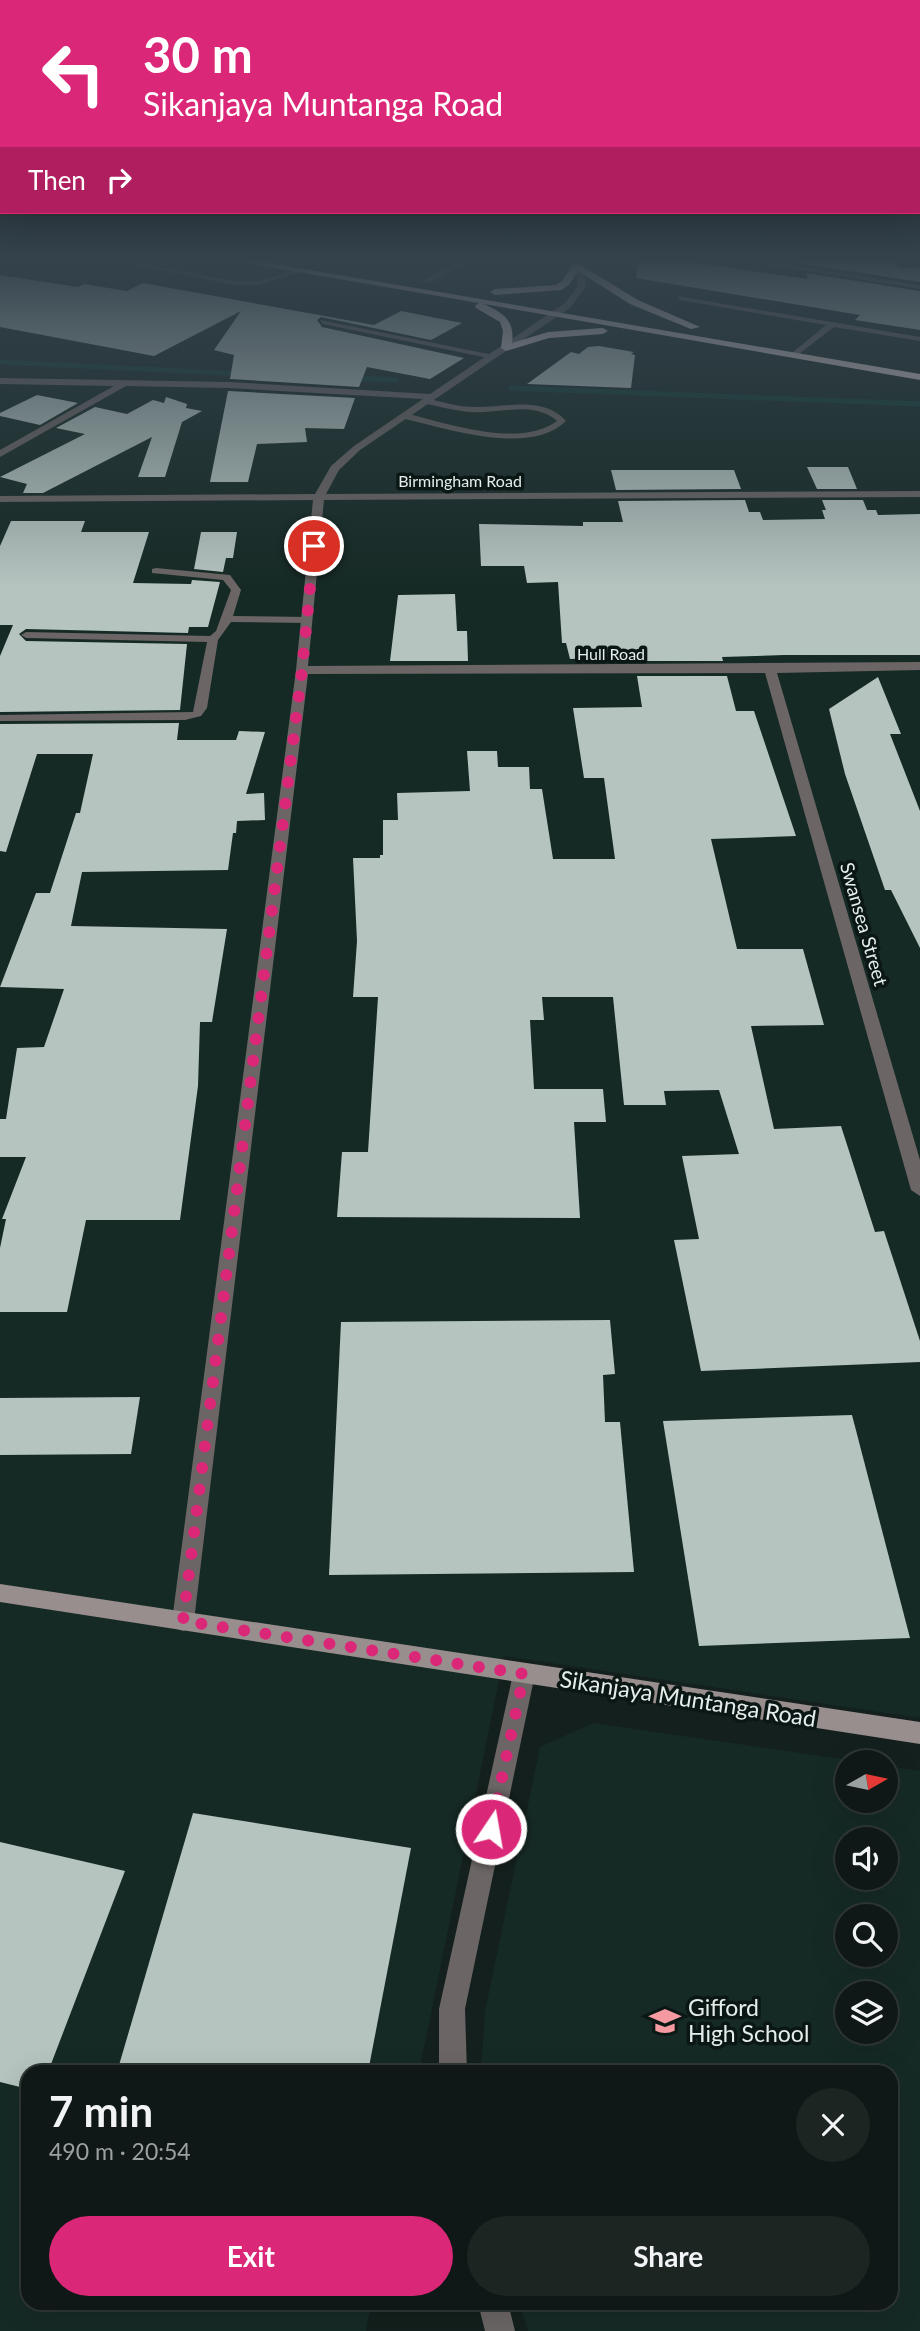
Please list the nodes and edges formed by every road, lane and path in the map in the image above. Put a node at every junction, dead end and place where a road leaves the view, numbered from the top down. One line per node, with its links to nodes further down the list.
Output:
1 (473, 370): 6 (street)
2 (879, 370): 3 (highway)
3 (920, 377)
4 (0, 381): 5 (street)
5 (128, 382): 6 (street); 8 (street)
6 (428, 399): 7 (street); 7 (lane)
7 (404, 416): 10 (street)
8 (0, 454)
9 (920, 494): 10 (street, Birmingham Road)
10 (319, 497): 11 (street, Birmingham Road); 14 (street)
11 (0, 499)
12 (156, 571): 13 (lane)
13 (228, 619): 14 (lane); 16 (lane)
14 (307, 620): 19 (street)
15 (26, 635): 16 (lane)
16 (213, 639): 20 (lane)
17 (920, 666): 18 (street, Hull Road)
18 (769, 669): 19 (street, Hull Road); 21 (street, Swansea Street)
19 (302, 670): 23 (street)
20 (0, 718)
21 (920, 1190)
22 (0, 1593): 23 (street, Sikanjaya Muntanga Road)
23 (183, 1621): 24 (street, Sikanjaya Muntanga Road)
24 (524, 1674): 25 (street, Sikanjaya Muntanga Road); 26 (street)
25 (920, 1733)
26 (453, 2065)
27 (495, 2310): 28 (street)
28 (500, 2331)

